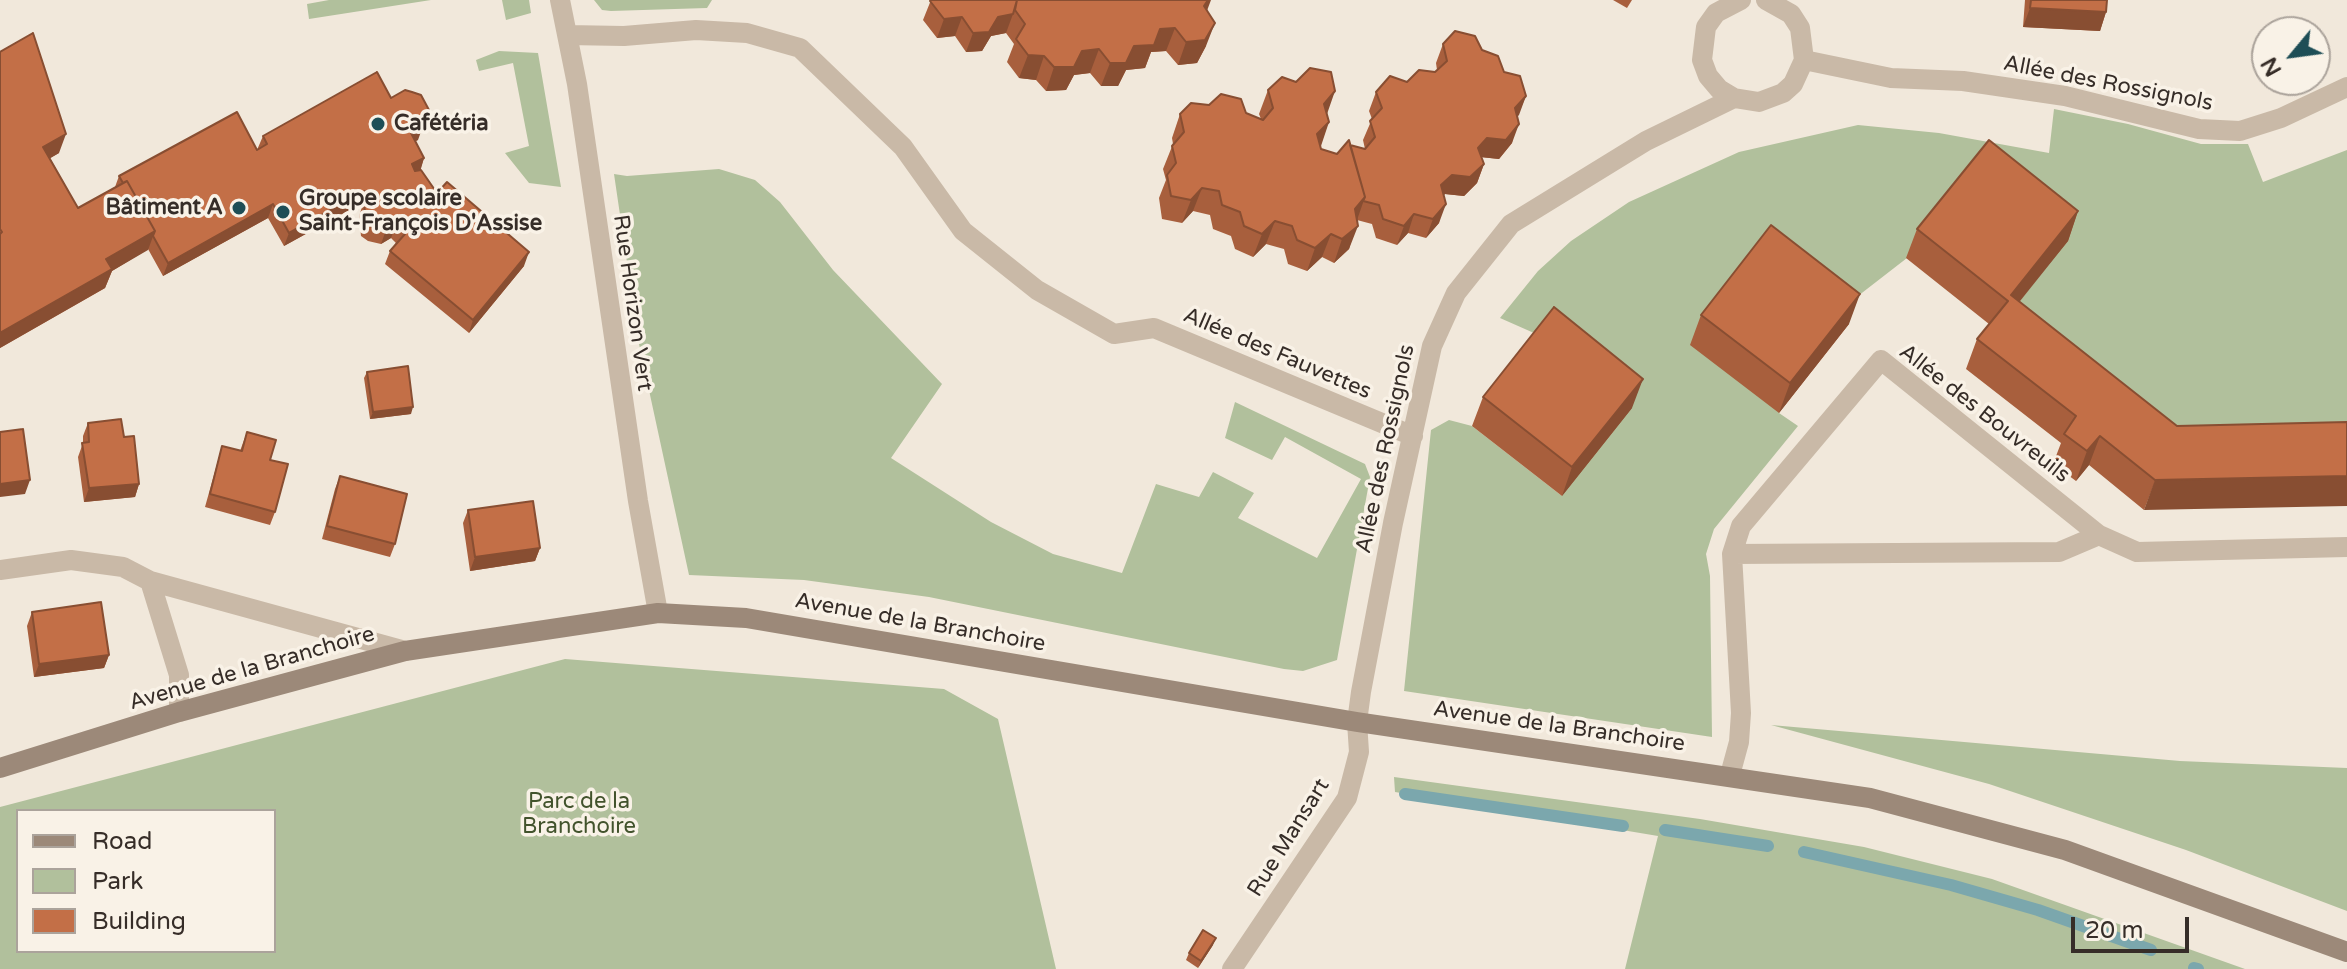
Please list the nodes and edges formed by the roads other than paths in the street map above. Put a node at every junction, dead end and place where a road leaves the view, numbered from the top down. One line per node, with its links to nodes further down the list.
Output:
1 (560, 0): 4 (street, Rue Horizon Vert)
2 (1741, 0): 7 (street)
3 (1766, 0): 5 (street)
4 (567, 35): 8 (street, Allée des Fauvettes); 14 (street, Rue Horizon Vert)
5 (1804, 60): 6 (street, Allée des Rossignols); 7 (street, Allée des Rossignols)
6 (2347, 87)
7 (1734, 98): 8 (street, Allée des Rossignols)
8 (1413, 436): 17 (street, Allée des Rossignols)
9 (2099, 535): 10 (street, Allée des Bouvreuils); 11 (street); 11 (street, Allée des Bouvreuils)
10 (2347, 547)
11 (1732, 554): 19 (street, Allée des Bouvreuils)
12 (0, 570): 13 (street)
13 (150, 581): 15 (street); 16 (street)
14 (658, 613): 15 (main road, Avenue de la Branchoire); 17 (main road, Avenue de la Branchoire)
15 (405, 651): 16 (main road, Avenue de la Branchoire)
16 (179, 712): 18 (main road, Avenue de la Branchoire)
17 (1357, 722): 19 (main road, Avenue de la Branchoire); 21 (street, Rue Mansart)
18 (0, 768)
19 (1730, 775): 20 (main road, Avenue de la Branchoire)
20 (2347, 952)
21 (1232, 969)

